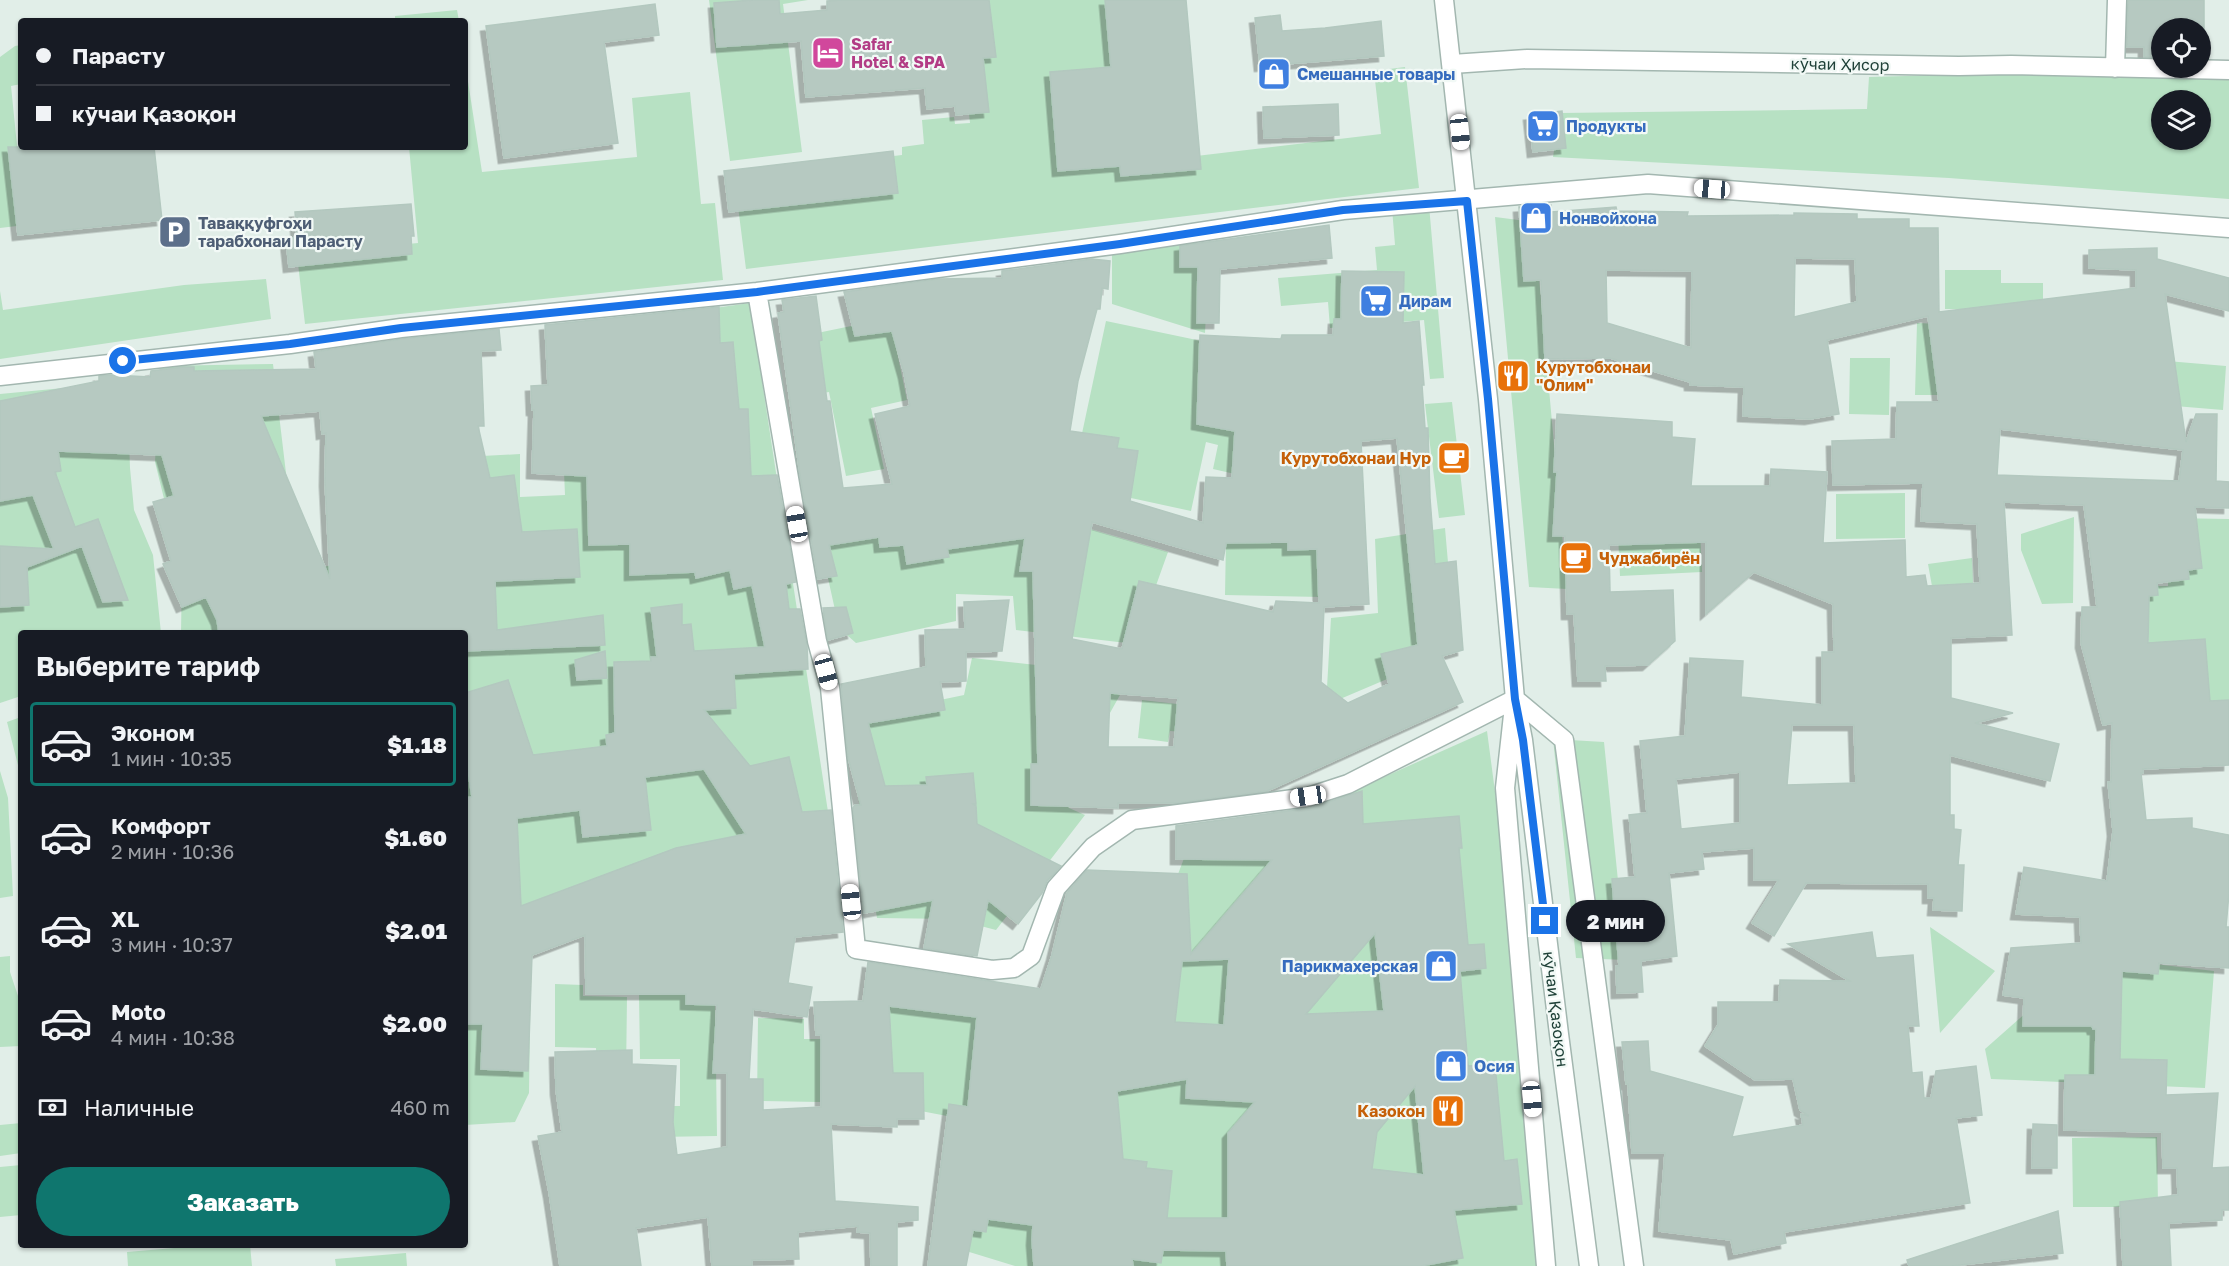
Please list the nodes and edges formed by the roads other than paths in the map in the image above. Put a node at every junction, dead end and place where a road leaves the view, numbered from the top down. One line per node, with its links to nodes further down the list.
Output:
1 (1444, 0): 3 (street, кӯчаи Қазоқон)
2 (2117, 0): 4 (street)
3 (1452, 64): 4 (street, кӯчаи Ҳисор); 6 (street, кӯчаи Қазоқон)
4 (2115, 68): 5 (street, кӯчаи Ҳисор)
5 (2229, 70)
6 (1467, 201): 7 (street); 8 (street); 10 (street, кӯчаи Қазоқон)
7 (2229, 228)
8 (757, 292): 9 (street); 10 (street)
9 (0, 376)
10 (1515, 699): 11 (street); 12 (street, кӯчаи Қазоқон); 13 (street)
11 (1546, 1266)
12 (1590, 1266)
13 (1634, 1266)

